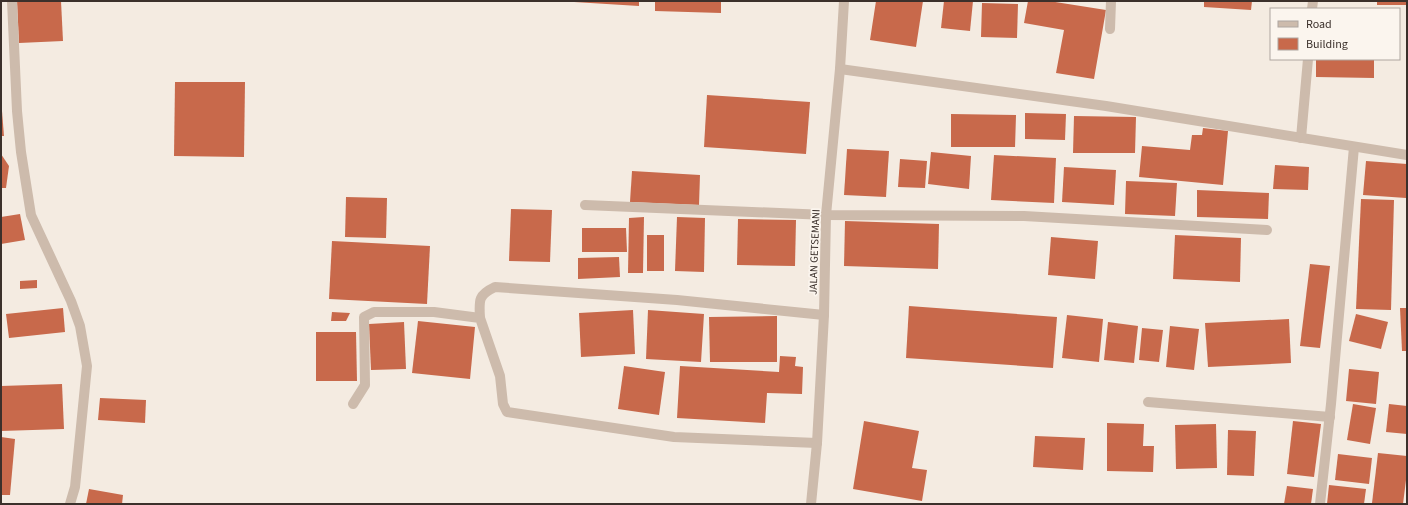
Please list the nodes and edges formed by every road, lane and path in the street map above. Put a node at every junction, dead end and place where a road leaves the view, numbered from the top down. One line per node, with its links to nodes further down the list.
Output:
1 (12, 1): 19 (street)
2 (844, 1): 6 (street, JALAN GETSEMANI)
3 (1111, 1): 4 (street)
4 (1110, 29)
5 (1308, 60): 7 (street)
6 (840, 69): 7 (street); 11 (street, JALAN GETSEMANI)
7 (1301, 138): 8 (street)
8 (1354, 147): 9 (street); 17 (street)
9 (1407, 155)
10 (585, 205): 11 (street)
11 (826, 215): 12 (street); 13 (street, JALAN GETSEMANI)
12 (1267, 230)
13 (824, 315): 14 (street); 18 (street, JALAN GETSEMANI)
14 (480, 318): 16 (street); 18 (street)
15 (1148, 402): 17 (street)
16 (353, 404)
17 (1330, 417): 21 (street)
18 (817, 443): 20 (street, JALAN GETSEMANI)
19 (70, 504)
20 (811, 504)
21 (1320, 504)

